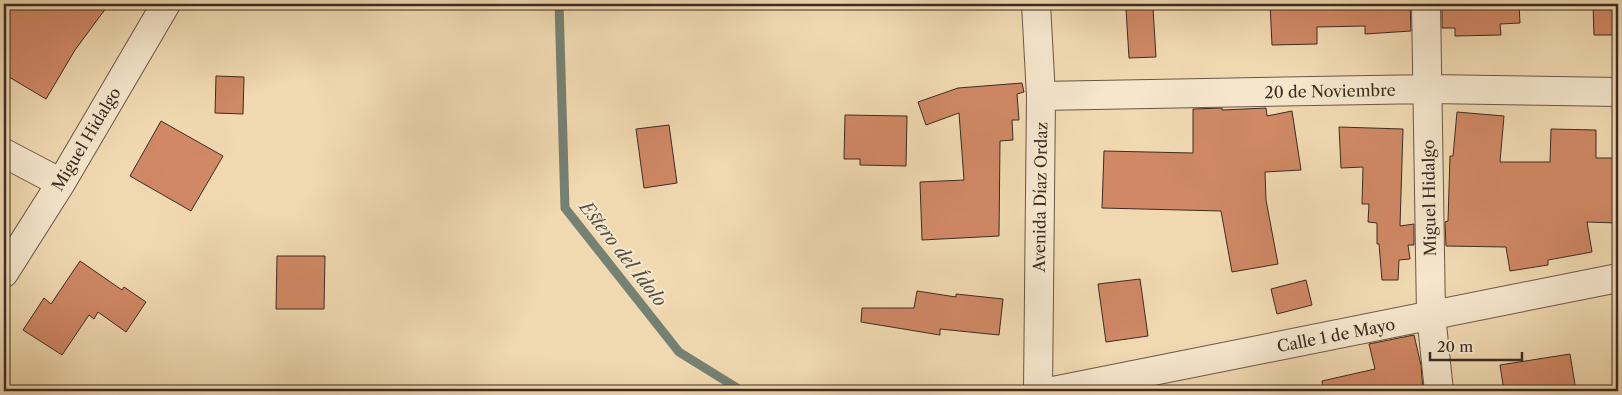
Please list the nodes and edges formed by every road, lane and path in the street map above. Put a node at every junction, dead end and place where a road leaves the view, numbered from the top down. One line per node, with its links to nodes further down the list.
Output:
1 (166, 4): 8 (street, Miguel Hidalgo)
2 (1036, 4): 6 (street, Avenida Díaz Ordaz)
3 (1426, 4): 4 (street, Miguel Hidalgo)
4 (1428, 89): 5 (street, 20 de Noviembre); 6 (street, 20 de Noviembre); 11 (street, Miguel Hidalgo)
5 (1618, 92)
6 (1041, 96): 12 (street, Avenida Díaz Ordaz)
7 (4, 153): 8 (street)
8 (61, 183): 9 (street, Miguel Hidalgo)
9 (4, 273)
10 (1618, 278): 11 (street, Calle 1 de Mayo)
11 (1431, 315): 13 (street, Calle 1 de Mayo); 14 (street, Miguel Hidalgo)
12 (1038, 391)
13 (1053, 391)
14 (1439, 391)

